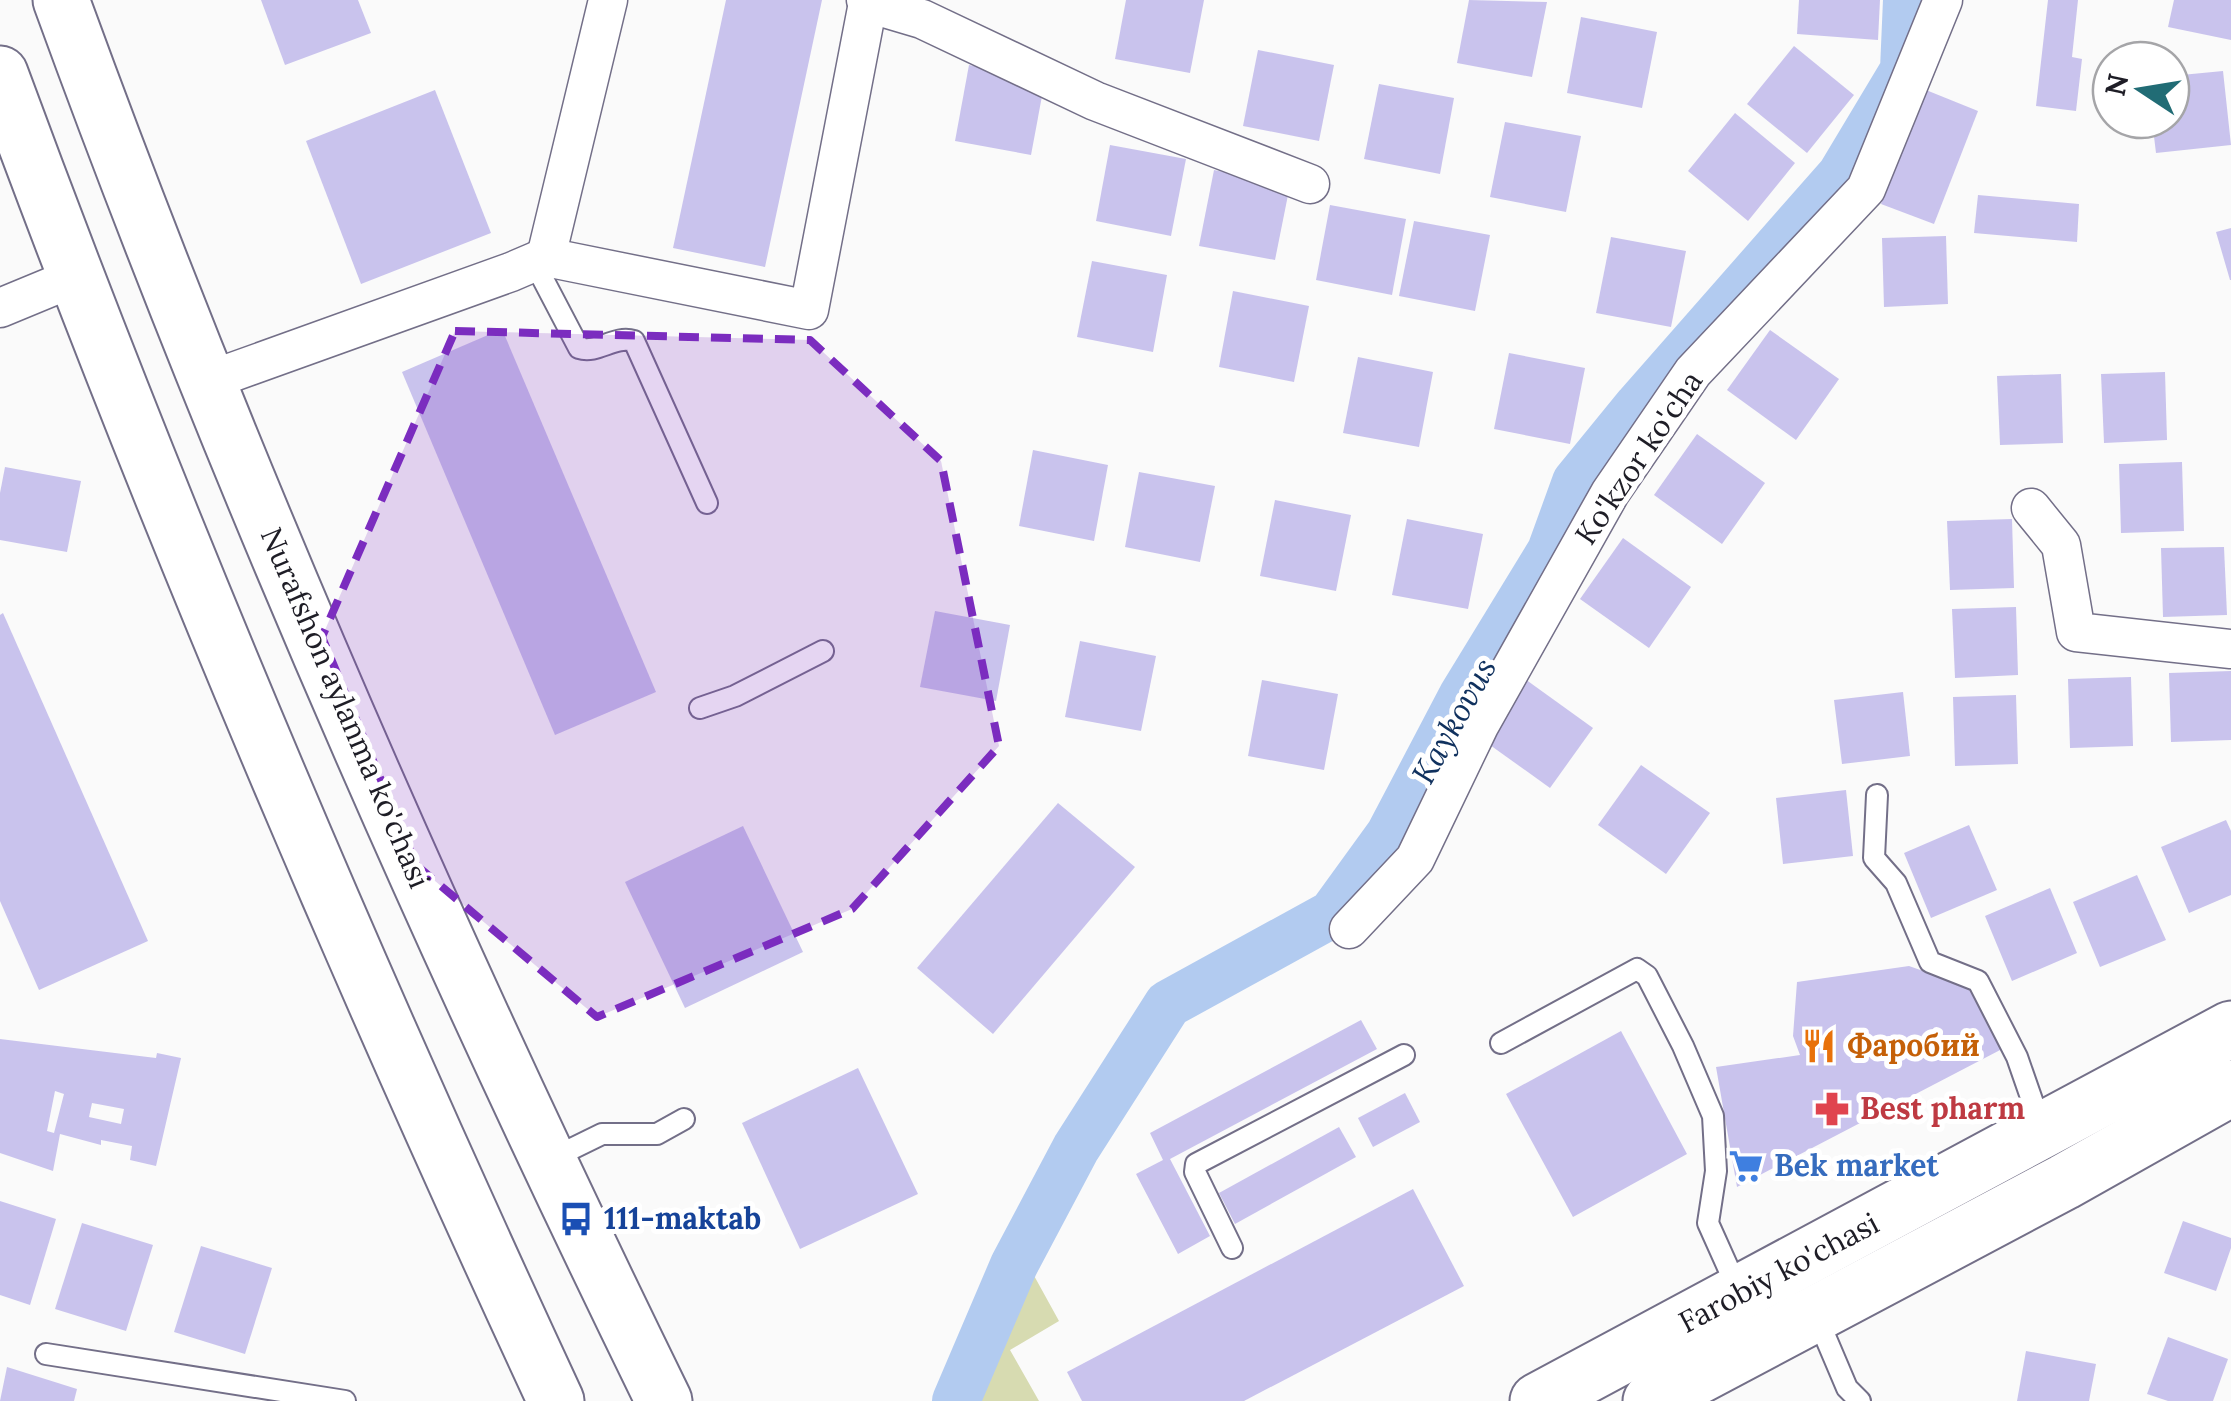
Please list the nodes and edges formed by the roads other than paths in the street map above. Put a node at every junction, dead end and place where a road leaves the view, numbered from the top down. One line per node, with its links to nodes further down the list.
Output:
1 (60, 0): 10 (main road, Nurafshon aylanma ko'chasi)
2 (608, 0): 7 (street)
3 (867, 2): 6 (street); 7 (street)
4 (1939, 3): 19 (street, Ko'kzor ko'cha)
5 (0, 74): 8 (main road)
6 (1310, 184)
7 (530, 264): 10 (street); 11 (lane)
8 (76, 277): 9 (street); 14 (main road)
9 (0, 308)
10 (205, 382): 13 (main road, Nurafshon aylanma ko'chasi)
11 (706, 503)
12 (2030, 508): 15 (street)
13 (300, 610): 14 (main road); 26 (main road, Nurafshon aylanma ko'chasi)
14 (222, 646): 33 (main road)
15 (2231, 650)
16 (823, 651): 17 (lane)
17 (700, 708)
18 (1876, 795): 25 (lane)
19 (1349, 930)
20 (2231, 1029): 25 (main road, Farobiy ko'chasi)
21 (1501, 1043): 28 (lane)
22 (1404, 1055): 27 (lane)
23 (2231, 1088): 29 (main road, Farobiy ko'chasi)
24 (684, 1120): 26 (lane)
25 (2042, 1131): 28 (main road, Farobiy ko'chasi)
26 (548, 1160): 34 (main road, Nurafshon aylanma ko'chasi)
27 (1232, 1248)
28 (1740, 1294): 35 (main road, Farobiy ko'chasi)
29 (1815, 1313): 36 (main road, Farobiy ko'chasi); 37 (lane)
30 (46, 1354): 31 (lane)
31 (271, 1395): 32 (lane)
32 (345, 1401)
33 (556, 1401)
34 (664, 1401)
35 (1538, 1401)
36 (1651, 1401)
37 (1860, 1401)

